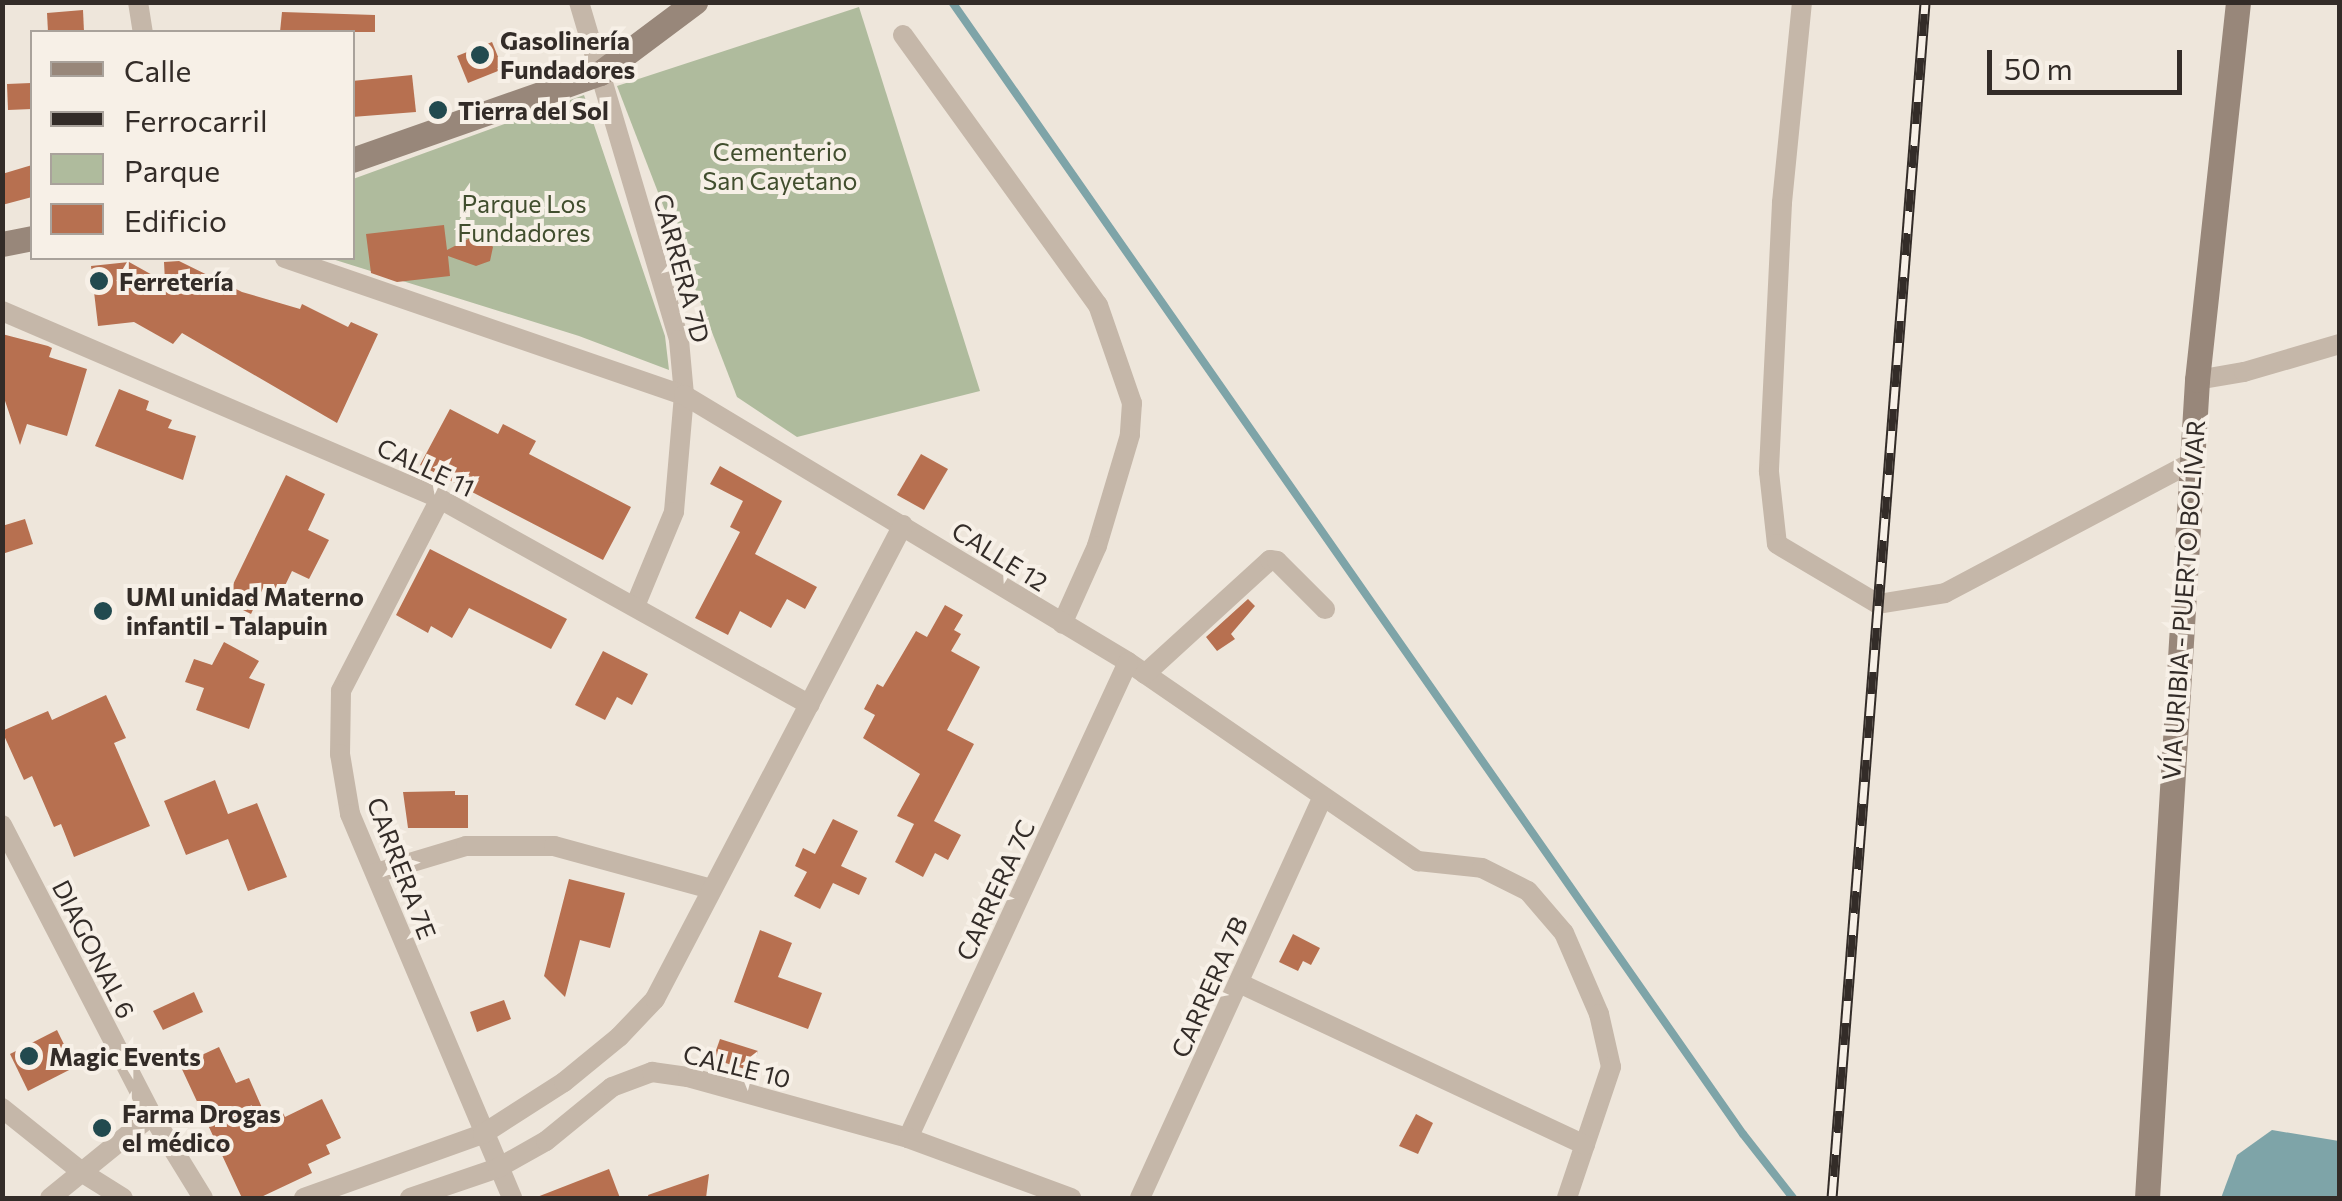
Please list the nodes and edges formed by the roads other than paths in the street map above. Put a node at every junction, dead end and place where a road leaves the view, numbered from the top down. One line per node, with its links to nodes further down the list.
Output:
1 (138, 2): 6 (street)
2 (579, 2): 8 (street, CARRERA 7D)
3 (696, 2): 8 (street)
4 (1802, 2): 17 (street)
5 (2238, 2): 15 (street, VÍA URIBIA - PUERTO BOLÍVAR)
6 (143, 30)
7 (903, 35): 22 (street)
8 (600, 72): 9 (street); 16 (street, CARRERA 7D)
9 (355, 159)
10 (30, 238): 11 (street)
11 (2, 244)
12 (291, 260): 16 (street, CALLE 12)
13 (2, 311): 18 (street, CALLE 11)
14 (2340, 344): 15 (street)
15 (2197, 380): 17 (street, VÍA URIBIA - PUERTO BOLÍVAR)
16 (684, 395): 19 (street, CALLE 12); 20 (street, CARRERA 7D)
17 (2192, 462): 46 (street, VÍA URIBIA - PUERTO BOLÍVAR)
18 (440, 499): 20 (street, CALLE 11); 27 (street, CARRERA 7E)
19 (903, 526): 22 (street, CALLE 12); 24 (street)
20 (635, 606): 24 (street, CALLE 11)
21 (1325, 609): 23 (street, CARRERA 7C)
22 (1062, 624): 23 (street, CALLE 12)
23 (1136, 668): 25 (street, CALLE 12); 33 (street, CARRERA 7C)
24 (810, 705): 28 (street)
25 (1323, 797): 29 (street, CARRERA 7B); 34 (street, CALLE 12)
26 (2, 824): 31 (street, DIAGONAL 6)
27 (376, 873): 28 (street); 32 (street, CARRERA 7E)
28 (711, 889): 32 (street)
29 (1238, 983): 34 (street); 44 (street, CARRERA 7B)
30 (2, 1108): 36 (street)
31 (152, 1115): 36 (street); 39 (street, DIAGONAL 6)
32 (483, 1134): 35 (street, CARRERA 7E); 40 (street)
33 (908, 1138): 35 (street, CALLE 10); 43 (street, CALLE 10)
34 (1585, 1145): 45 (street, CALLE 12)
35 (498, 1168): 41 (street, CALLE 10); 42 (street, CARRERA 7E)
36 (82, 1173): 37 (street); 38 (street)
37 (50, 1198)
38 (123, 1198)
39 (203, 1198)
40 (304, 1198)
41 (410, 1198)
42 (512, 1198)
43 (1071, 1198)
44 (1140, 1198)
45 (1568, 1198)
46 (2146, 1198)

